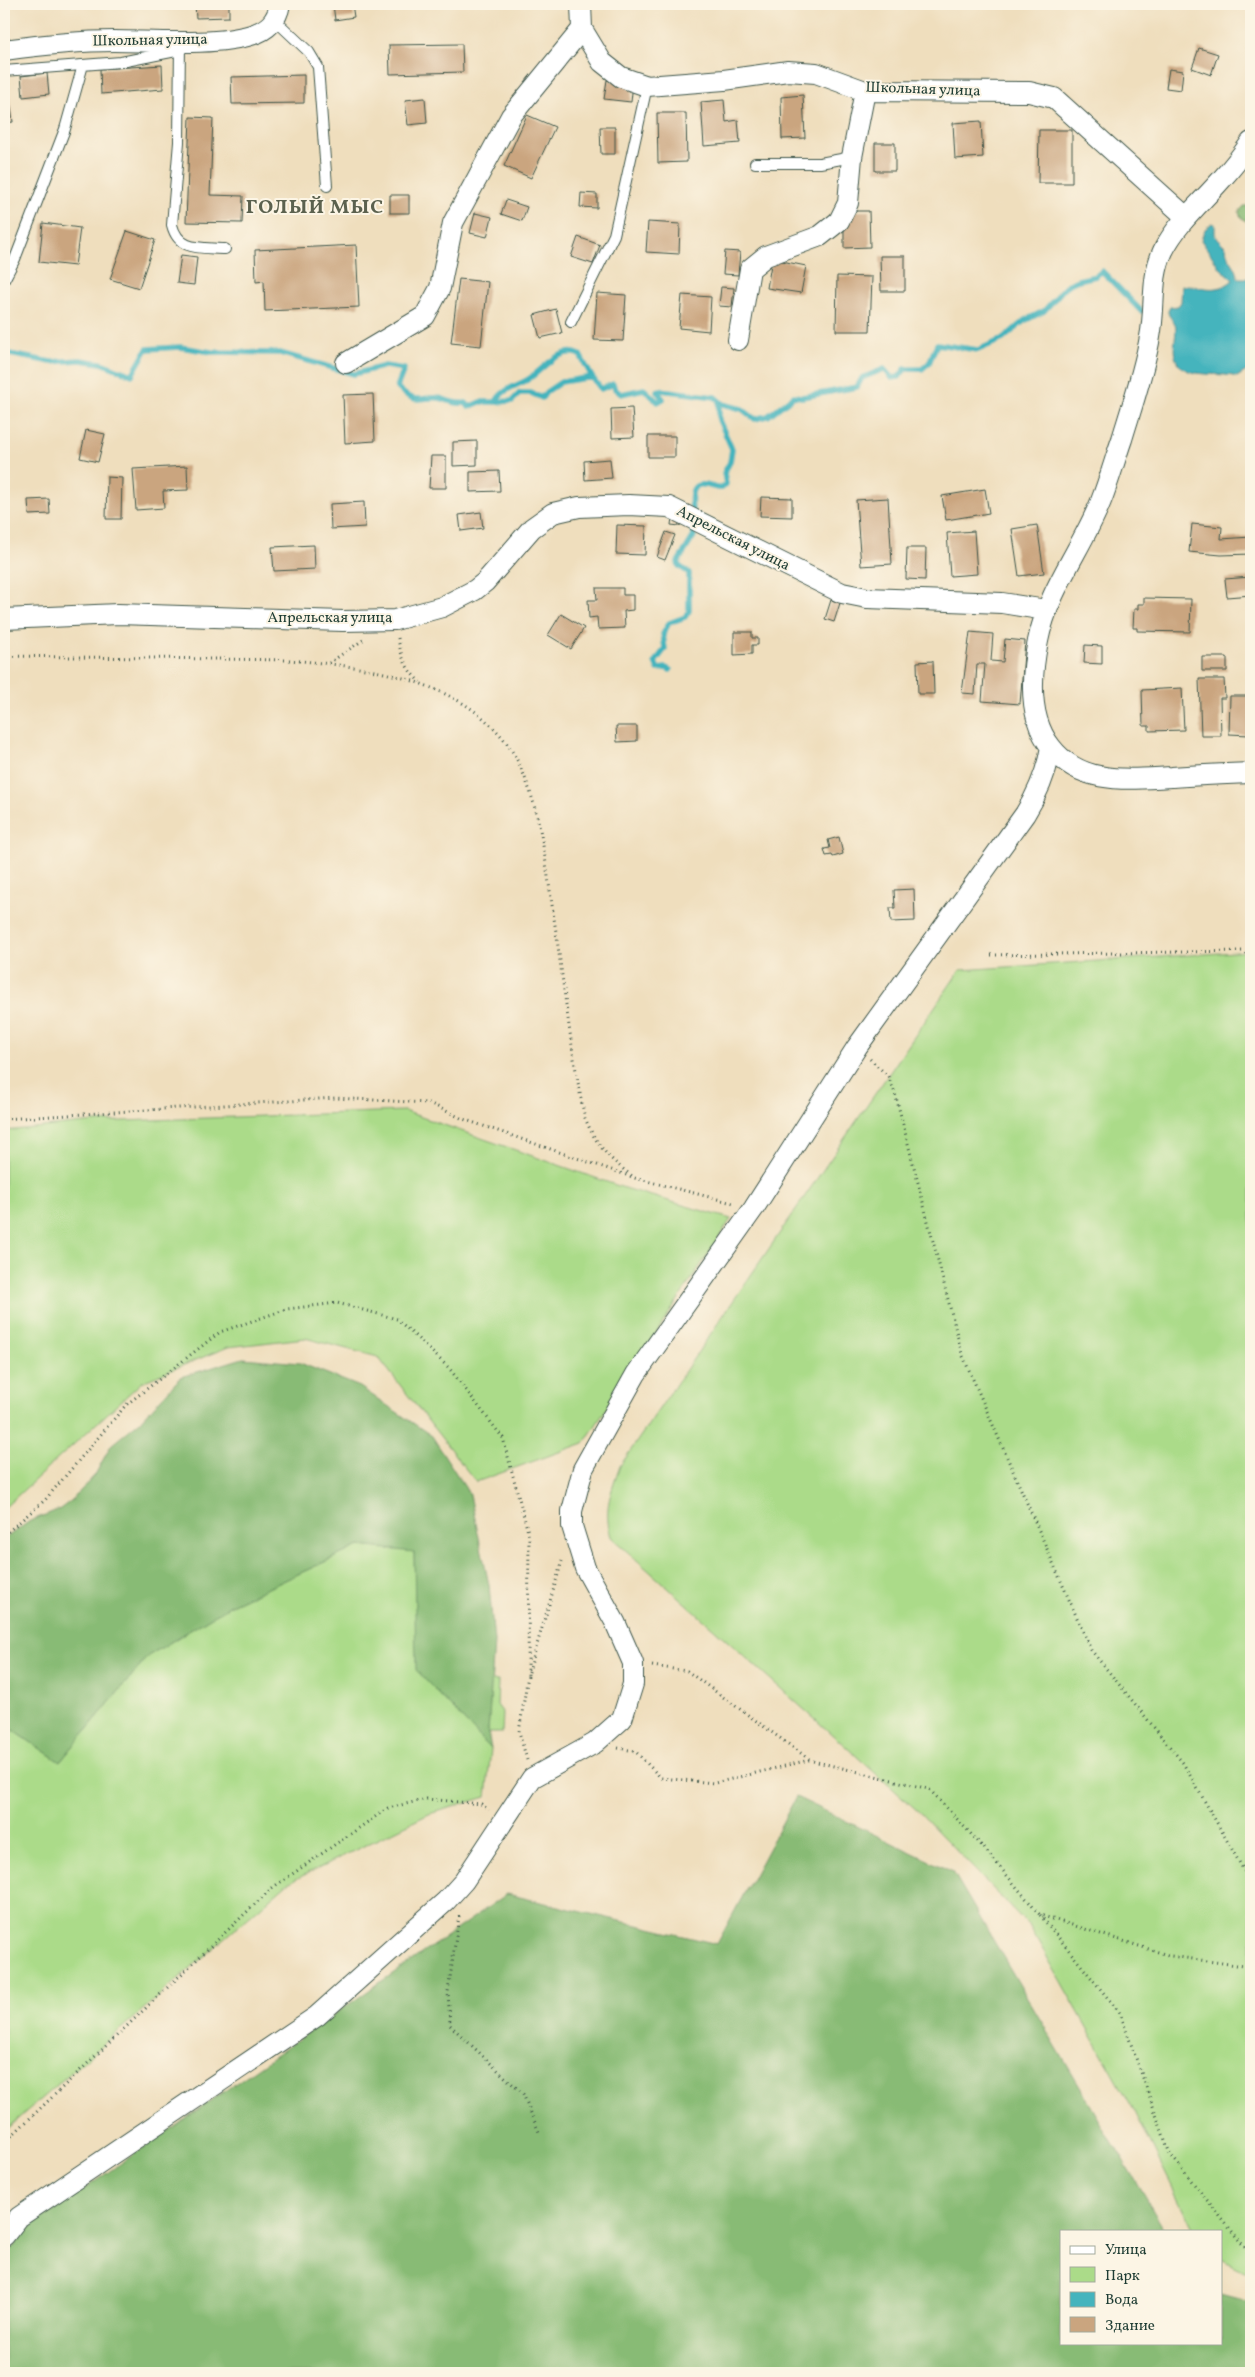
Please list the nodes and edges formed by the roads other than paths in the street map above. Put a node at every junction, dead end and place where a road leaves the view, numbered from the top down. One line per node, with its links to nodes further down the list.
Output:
1 (581, 4): 3 (street)
2 (278, 12): 4 (street, Школьная улица); 13 (lane)
3 (582, 29): 8 (street, Школьная улица); 19 (street)
4 (181, 46): 5 (street, Школьная улица); 6 (lane); 15 (lane)
5 (4, 50)
6 (83, 65): 7 (lane); 16 (lane)
7 (4, 71)
8 (647, 86): 9 (street, Школьная улица); 17 (lane)
9 (865, 91): 11 (street); 14 (street, Школьная улица)
10 (1251, 142): 14 (street)
11 (852, 157): 12 (lane); 18 (street)
12 (755, 163)
13 (327, 186)
14 (1186, 216): 20 (street)
15 (225, 249)
16 (4, 280)
17 (571, 322)
18 (738, 340)
19 (346, 363)
20 (1046, 610): 21 (street, Апрельская улица); 22 (street)
21 (4, 619)
22 (1051, 747): 23 (street); 24 (street)
23 (1251, 773)
24 (4, 2236)

